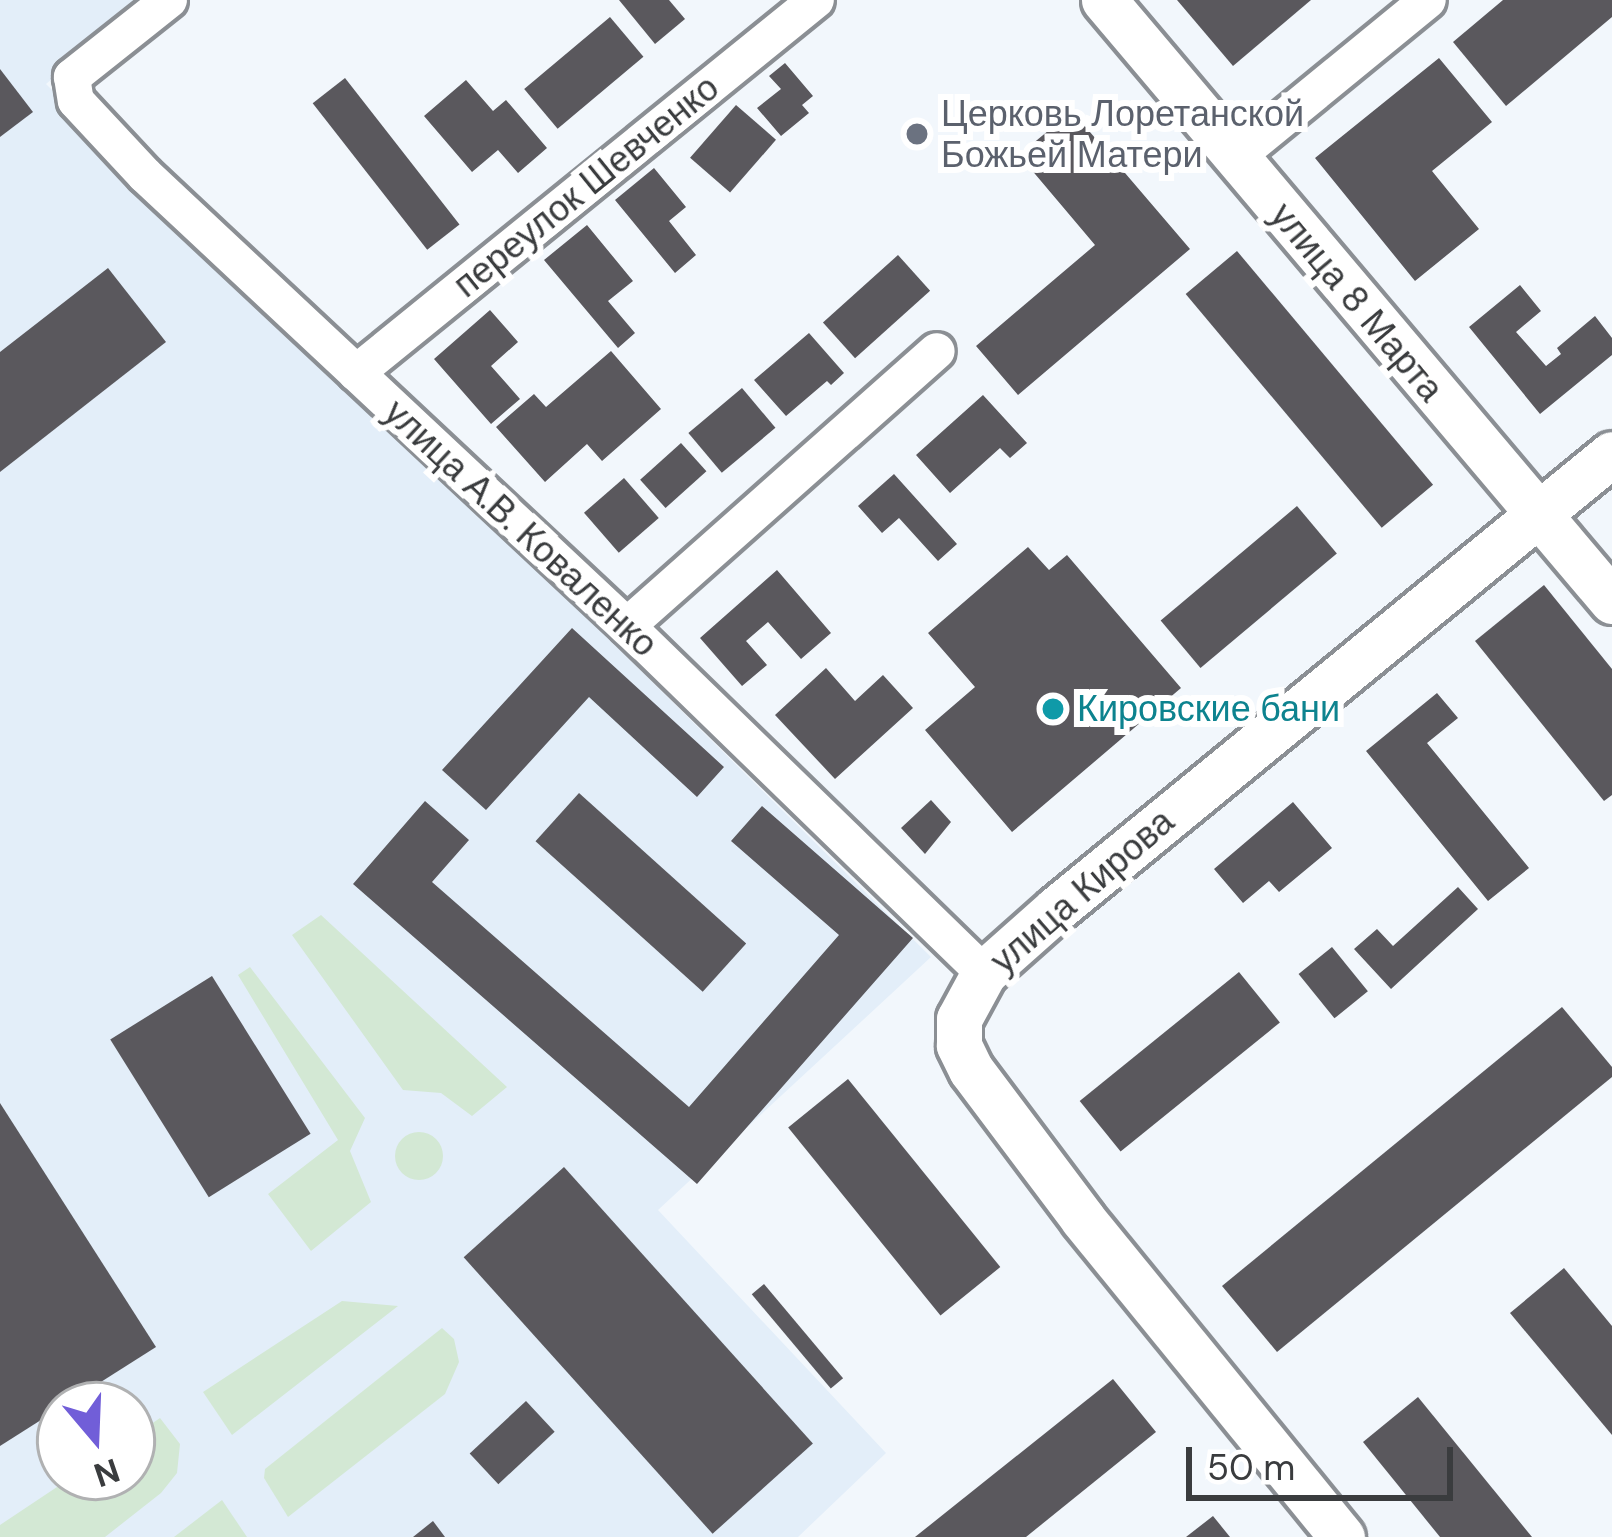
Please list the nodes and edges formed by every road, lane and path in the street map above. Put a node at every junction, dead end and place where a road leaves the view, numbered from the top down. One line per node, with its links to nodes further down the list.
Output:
1 (169, 0): 7 (street, улица А.В. Коваленко)
2 (816, 0): 7 (street, переулок Шевченко)
3 (1104, 0): 5 (main road, улица 8 Марта)
4 (1428, 0): 5 (street)
5 (1235, 158): 9 (main road, улица 8 Марта)
6 (937, 351): 11 (street)
7 (356, 373): 11 (street, улица А.В. Коваленко)
8 (1612, 454): 9 (main road, улица Кирова)
9 (1539, 515): 10 (main road, улица 8 Марта); 12 (main road, улица Кирова)
10 (1612, 601)
11 (626, 626): 12 (street, улица А.В. Коваленко)
12 (984, 973): 13 (main road, улица Кирова)
13 (1342, 1537)

